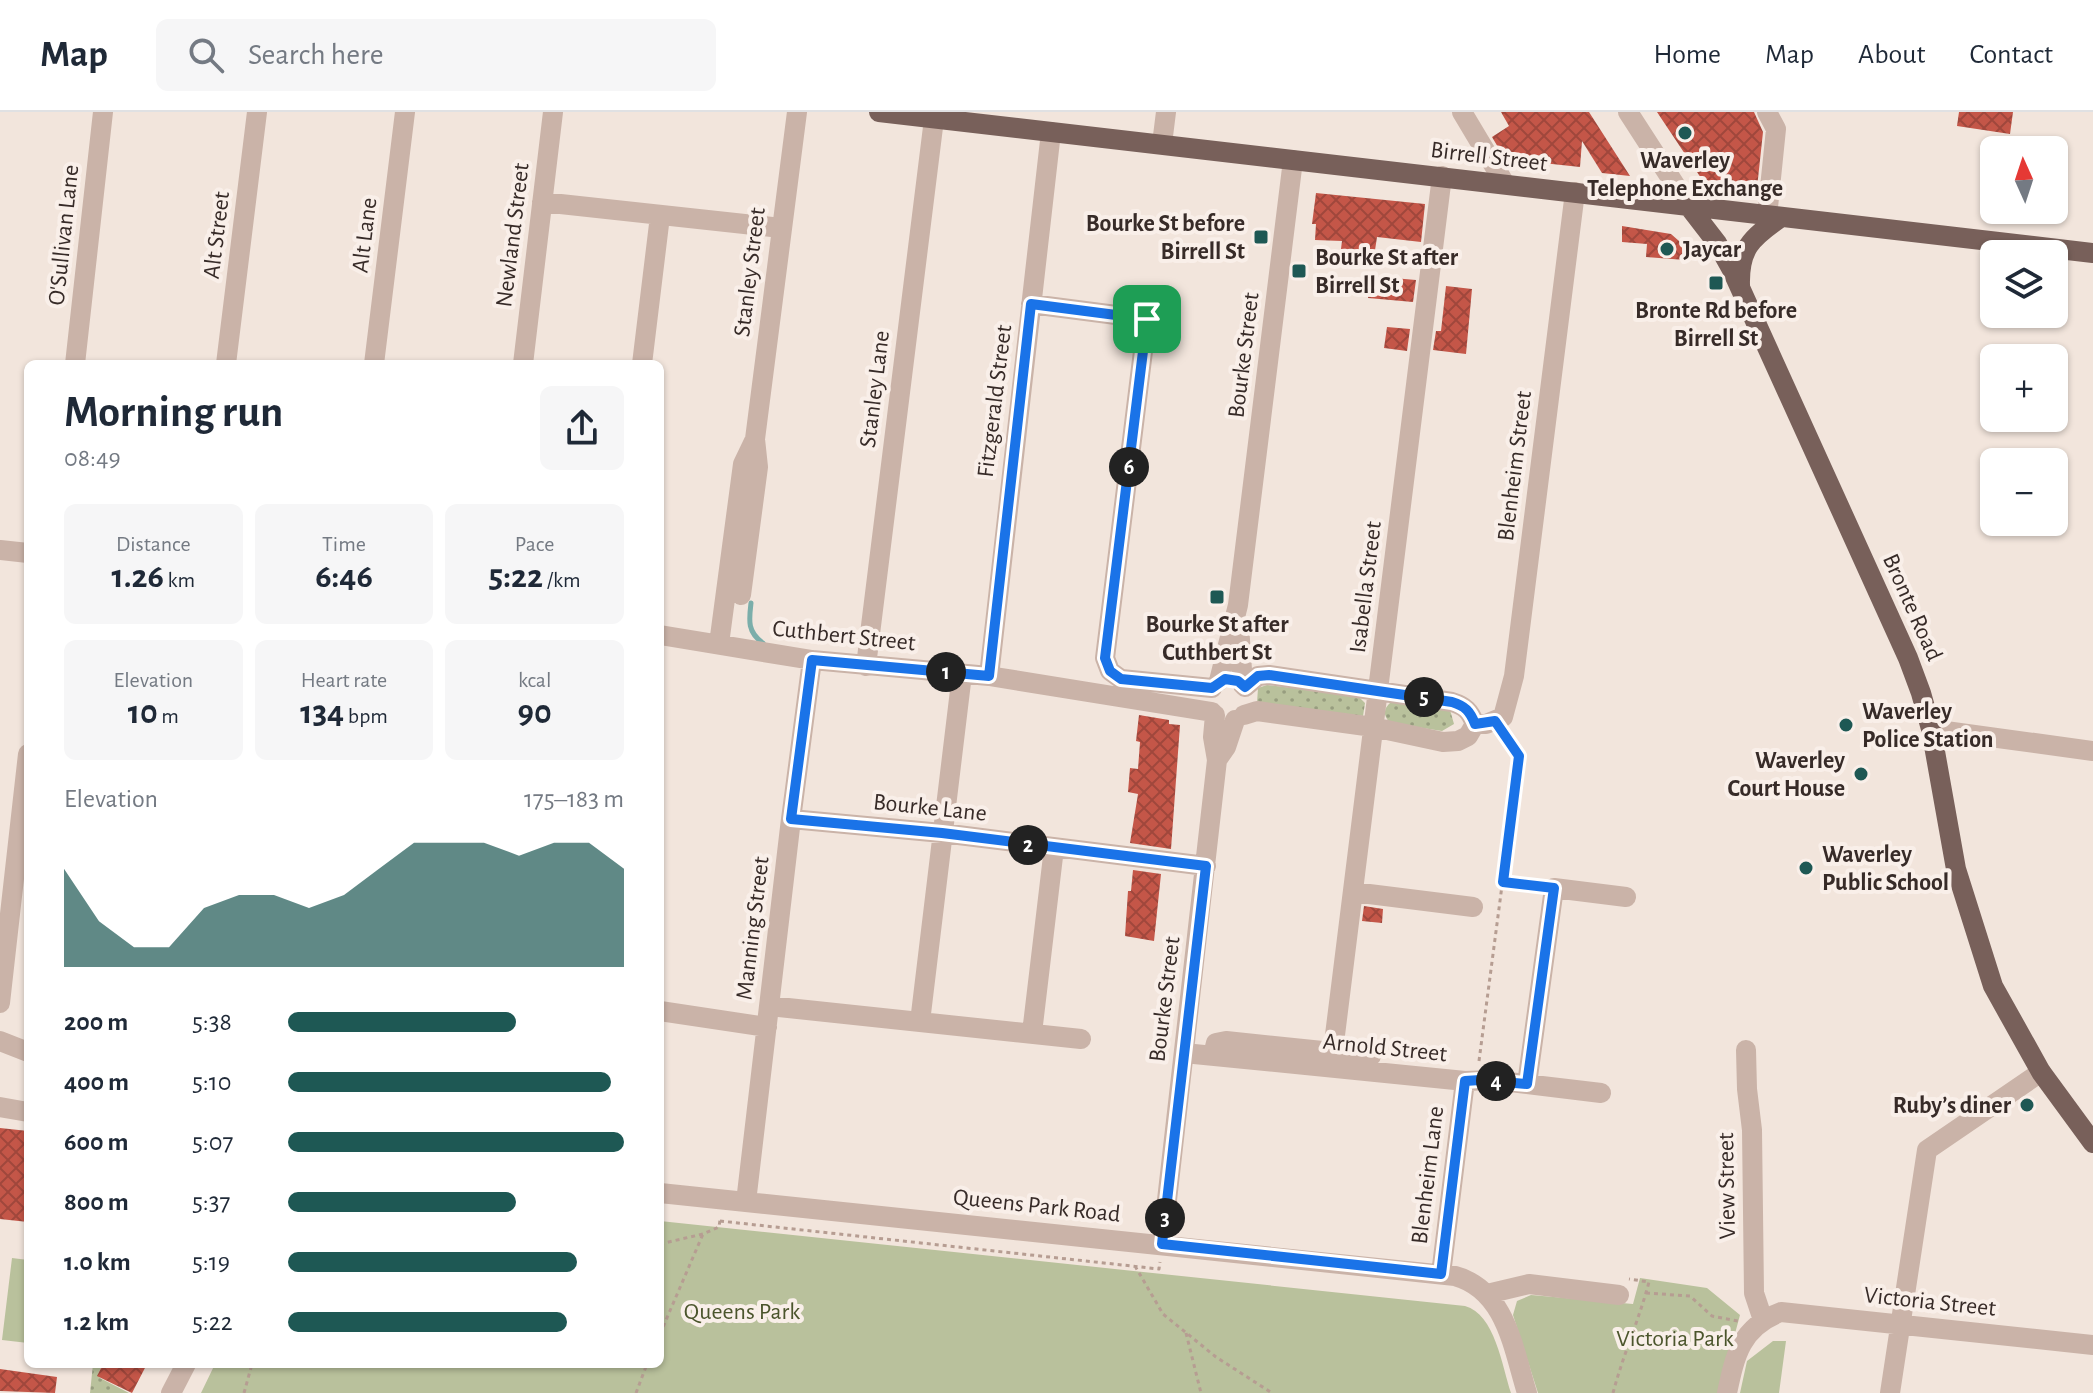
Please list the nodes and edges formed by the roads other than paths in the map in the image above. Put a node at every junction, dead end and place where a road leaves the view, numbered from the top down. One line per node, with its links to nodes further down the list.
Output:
1 (103, 112): 27 (street, O'Sullivan Lane)
2 (257, 112): 28 (street, Alt Street)
3 (405, 112): 29 (street, Alt Lane)
4 (553, 112): 19 (street, Newland Street)
5 (797, 112): 23 (street, Stanley Street)
6 (879, 112): 12 (main road, Birrell Street)
7 (1166, 112): 14 (street)
8 (1462, 112): 17 (street)
9 (1628, 112): 20 (street, Bronte Road)
10 (1767, 112): 22 (street)
11 (962, 117): 12 (main road, Birrell Street); 13 (main road, Birrell Street)
12 (934, 119): 40 (street, Stanley Lane)
13 (1051, 132): 14 (main road, Birrell Street); 26 (street, Fitzgerald Street)
14 (1162, 144): 15 (main road, Birrell Street)
15 (1293, 160): 16 (main road, Birrell Street); 36 (street, Bourke Street)
16 (1442, 176): 17 (main road, Birrell Street); 45 (street, Isabella Street)
17 (1505, 184): 18 (main road, Birrell Street)
18 (1575, 192): 20 (main road, Birrell Street); 47 (street, Blenheim Street)
19 (542, 202): 21 (street); 30 (street, Newland Street)
20 (1690, 208): 22 (main road, Birrell Street); 25 (main road, Bronte Road)
21 (660, 216): 23 (street); 31 (street)
22 (1773, 218): 24 (main road, Birrell Street); 25 (main road)
23 (781, 228): 32 (street, Stanley Street)
24 (2093, 253)
25 (1740, 287): 49 (main road, Bronte Road)
26 (1031, 304): 42 (street, Fitzgerald Street); 43 (street)
27 (75, 360)
28 (226, 360)
29 (374, 360)
30 (523, 360)
31 (642, 360)
32 (755, 439): 35 (street, Stanley Street); 38 (street, Stanley Street)
33 (0, 550): 34 (street)
34 (24, 553)
35 (741, 595)
36 (1238, 605): 43 (street, Bourke Street); 44 (street, Bourke Street)
37 (664, 636): 38 (street, Cuthbert Street)
38 (719, 644): 39 (street, Cuthbert Street)
39 (812, 660): 40 (street, Cuthbert Street); 52 (street, Manning Street)
40 (866, 666): 41 (street, Cuthbert Street)
41 (962, 674): 42 (street, Cuthbert Street); 53 (street)
42 (989, 676): 46 (street, Cuthbert Street)
43 (1216, 685): 44 (street); 46 (street)
44 (1244, 686): 45 (street); 46 (street)
45 (1378, 690): 47 (street); 48 (street, Isabella Street)
46 (1226, 716): 48 (street, Cuthbert Street); 56 (street, Bourke Street)
47 (1485, 723): 48 (street, Cuthbert Street)
48 (1373, 727): 58 (street, Isabella Street)
49 (1931, 729): 50 (street); 74 (main road, Bronte Road)
50 (2093, 751)
51 (24, 772): 54 (street)
52 (791, 819): 53 (street, Bourke Lane); 63 (street, Manning Street)
53 (942, 833): 55 (street, Bourke Lane); 64 (street)
54 (8, 843): 57 (street)
55 (1054, 848): 56 (street, Bourke Lane); 65 (street)
56 (1206, 866): 71 (street, Bourke Street)
57 (20, 882): 61 (street)
58 (1353, 892): 60 (street); 70 (street, Isabella Street)
59 (1626, 897): 76 (street)
60 (1473, 907)
61 (0, 1003)
62 (664, 1011): 63 (street)
63 (768, 1017): 64 (street); 82 (street, Manning Street)
64 (920, 1022): 65 (street)
65 (1032, 1033): 66 (street)
66 (1081, 1039)
67 (0, 1041): 68 (street)
68 (24, 1050)
69 (1746, 1050): 87 (street, View Street)
70 (1333, 1051): 72 (street, Arnold Street); 73 (street, Arnold Street)
71 (1184, 1053): 72 (street, Arnold Street); 83 (street, Bourke Street)
72 (1213, 1055): 75 (street, Arnold Street)
73 (1371, 1056)
74 (2041, 1072): 80 (main road, Bronte Road); 88 (street)
75 (1472, 1080): 76 (street, Arnold Street); 84 (street, Blenheim Lane)
76 (1527, 1084): 77 (street, Arnold Street)
77 (1601, 1093)
78 (0, 1107): 79 (street)
79 (24, 1111)
80 (2093, 1143)
81 (664, 1193): 82 (street, Queens Park Road)
82 (746, 1202): 83 (street, Queens Park Road)
83 (1162, 1244): 84 (street, Queens Park Road)
84 (1441, 1274): 86 (street, Queens Park Road)
85 (1620, 1286): 86 (street)
86 (1487, 1294): 92 (street)
87 (1763, 1320): 88 (street, Victoria Street); 93 (street)
88 (1899, 1324): 89 (street, Victoria Street); 94 (street)
89 (2093, 1345)
90 (184, 1368): 91 (street)
91 (171, 1393)
92 (1527, 1393)
93 (1727, 1393)
94 (1890, 1393)

